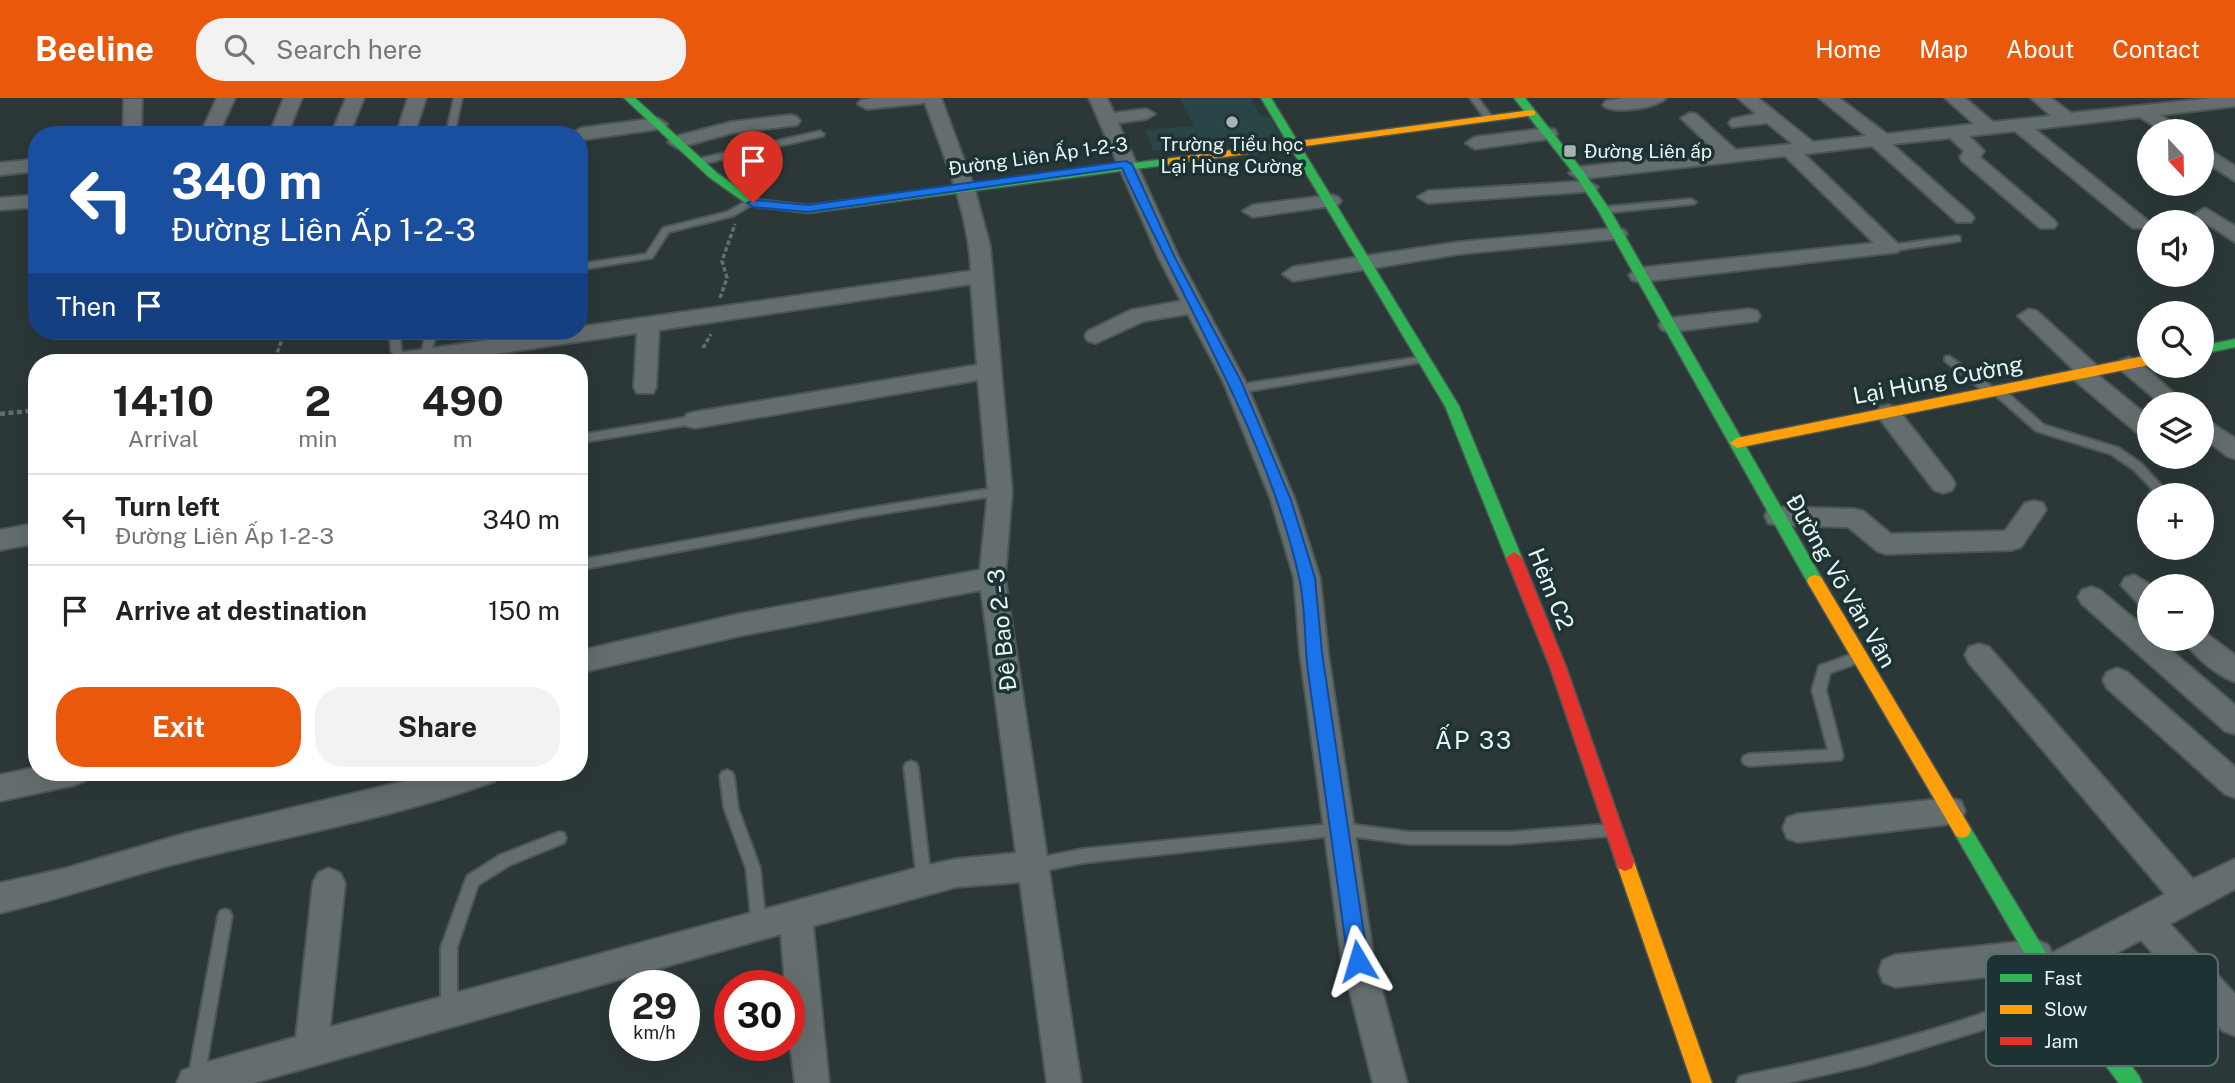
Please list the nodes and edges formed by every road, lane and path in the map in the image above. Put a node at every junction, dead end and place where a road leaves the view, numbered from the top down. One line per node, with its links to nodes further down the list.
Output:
1 (226, 98): 37 (street)
2 (293, 98): 38 (street)
3 (355, 98): 39 (street)
4 (417, 98): 40 (street)
5 (458, 98): 41 (lane)
6 (629, 98): 34 (street)
7 (924, 98): 21 (street)
8 (932, 98): 61 (street, Đê Bao 2 - 3)
9 (1098, 98): 29 (street)
10 (1266, 98): 49 (street, Hẻm C2)
11 (1474, 98): 27 (lane)
12 (1519, 98): 24 (street, Đường Võ Văn Vân)
13 (1657, 98): 22 (street)
14 (1747, 98): 26 (street)
15 (1828, 98): 47 (street)
16 (1954, 98): 42 (street)
17 (2040, 98): 31 (street)
18 (2130, 98): 23 (street)
19 (132, 99): 36 (street)
20 (2233, 103): 23 (street)
21 (867, 104)
22 (1612, 105)
23 (2148, 111): 30 (street); 31 (street)
24 (1531, 113): 27 (street, Đường Liên Ấp 1-2-3); 46 (street, Đường Võ Văn Vân)
25 (1146, 114): 29 (street)
26 (1771, 117): 33 (street); 51 (street)
27 (1489, 118): 49 (street, Đường Liên Ấp 1-2-3)
28 (1690, 118): 53 (street)
29 (1108, 119): 56 (street)
30 (2158, 119)
31 (2068, 120): 35 (street)
32 (791, 121): 48 (street)
33 (1738, 123)
34 (657, 124): 44 (street); 48 (street)
35 (2019, 124): 42 (street); 73 (street)
36 (132, 126)
37 (213, 126)
38 (282, 126)
39 (344, 126)
40 (408, 126)
41 (452, 126)
42 (1988, 127): 43 (street)
43 (1952, 130): 47 (street); 74 (street)
44 (588, 133)
45 (820, 134): 55 (lane)
46 (1548, 134): 50 (street); 60 (street, Đường Võ Văn Vân)
47 (1878, 139): 51 (street); 71 (street)
48 (677, 142): 55 (street)
49 (1292, 143): 56 (street, Đường Liên Ấp 1-2-3); 63 (street, Hẻm C2)
50 (1475, 143)
51 (1808, 147): 52 (street)
52 (1787, 149): 53 (street); 78 (street)
53 (1731, 156): 60 (street)
54 (2214, 160): 59 (street)
55 (698, 162): 65 (street)
56 (1126, 164): 61 (street, Đường Liên Ấp 1-2-3); 84 (street)
57 (28, 166): 58 (street)
58 (0, 169)
59 (2235, 176)
60 (1583, 180): 62 (street); 68 (street, Đường Võ Văn Vân)
61 (964, 187): 65 (street, Đường Liên Ấp 1-2-3); 83 (street, Đê Bao 2 - 3)
62 (1428, 197)
63 (1331, 201): 69 (street); 79 (street, Hẻm C2)
64 (28, 202): 67 (street)
65 (750, 202): 70 (lane)
66 (1692, 202): 68 (lane)
67 (0, 204)
68 (1604, 210): 75 (street, Đường Võ Văn Vân)
69 (1253, 211)
70 (730, 214): 80 (lane); 85 (path)
71 (1964, 218)
72 (2214, 221): 76 (street)
73 (2137, 222)
74 (2047, 224)
75 (1618, 234): 79 (street); 82 (street, Đường Võ Văn Vân)
76 (2235, 236)
77 (1956, 239): 78 (lane)
78 (1891, 248): 82 (street)
79 (1368, 263): 81 (street); 98 (street, Hẻm C2)
80 (588, 266)
81 (1293, 274)
82 (1639, 275): 89 (street, Đường Võ Văn Vân)
83 (981, 276): 85 (street); 101 (street, Đê Bao 2 - 3)
84 (1194, 306): 91 (street); 105 (street)
85 (715, 313): 88 (street)
86 (1749, 316): 89 (street)
87 (2029, 316): 102 (street)
88 (648, 323): 90 (street); 104 (street)
89 (1670, 325): 115 (street, Đường Võ Văn Vân)
90 (588, 332)
91 (1096, 336)
92 (395, 340): 96 (lane)
93 (538, 340): 97 (street)
94 (2235, 343): 95 (street)
95 (2214, 347)
96 (403, 354)
97 (447, 354)
98 (1425, 359): 105 (lane); 144 (street, Hẻm C2)
99 (1949, 359): 106 (lane)
100 (2137, 363): 102 (street, Lại Hùng Cường)
101 (989, 371): 112 (street); 119 (street, Đê Bao 2 - 3)
102 (2086, 373): 106 (street, Lại Hùng Cường); 111 (street)
103 (2152, 378): 107 (street)
104 (645, 387)
105 (1237, 389): 143 (street)
106 (1995, 391): 109 (street, Lại Hùng Cường); 117 (lane)
107 (2164, 392)
108 (28, 411): 110 (path)
109 (1888, 413): 115 (street, Lại Hùng Cường); 118 (street)
110 (0, 414)
111 (2137, 419)
112 (695, 420): 114 (lane)
113 (2214, 434): 116 (street)
114 (588, 438)
115 (1737, 443): 121 (street, Đường Võ Văn Vân)
116 (2235, 450)
117 (2153, 483)
118 (1942, 484)
119 (1000, 491): 124 (lane); 125 (street, Đê Bao 2 - 3)
120 (2035, 510): 121 (street)
121 (1777, 516): 129 (street, Đường Võ Văn Vân)
122 (28, 535): 123 (street)
123 (0, 540)
124 (588, 563)
125 (992, 578): 130 (street); 146 (street, Đê Bao 2 - 3)
126 (2091, 597): 133 (street)
127 (2211, 651): 131 (street)
128 (1979, 655): 151 (street)
129 (1858, 657): 134 (lane); 141 (street, Đường Võ Văn Vân)
130 (588, 660)
131 (2235, 671)
132 (2117, 680): 139 (street)
133 (2235, 722)
134 (1749, 760)
135 (911, 767): 148 (lane)
136 (727, 776): 155 (lane)
137 (33, 781): 140 (street)
138 (455, 781): 150 (street)
139 (2235, 785)
140 (0, 788)
141 (1950, 811): 142 (street); 156 (street, Đường Võ Văn Vân)
142 (1798, 828)
143 (1341, 829): 144 (lane); 146 (lane); 171 (street)
144 (1614, 830): 172 (street, Hẻm C2)
145 (559, 838): 162 (lane)
146 (1033, 866): 148 (street); 170 (street, Đê Bao 2 - 3)
147 (2235, 873): 151 (street)
148 (924, 881): 152 (street)
149 (329, 883): 165 (street)
150 (0, 898)
151 (2189, 898): 154 (street)
152 (796, 915): 155 (street); 169 (street)
153 (225, 916): 168 (lane)
154 (2146, 922): 157 (street); 158 (street)
155 (759, 925): 162 (street)
156 (2036, 954)
157 (2086, 954)
158 (2175, 954)
159 (1895, 971): 160 (street)
160 (1986, 973)
161 (2218, 1000): 163 (street)
162 (449, 1010): 165 (street)
163 (2235, 1019)
164 (1986, 1022): 173 (lane)
165 (311, 1049): 167 (street)
166 (2119, 1066): 174 (street, Đường Võ Văn Vân)
167 (230, 1078): 168 (street)
168 (195, 1083)
169 (812, 1083)
170 (1064, 1083)
171 (1390, 1083)
172 (1702, 1083)
173 (1745, 1083)
174 (2132, 1083)

